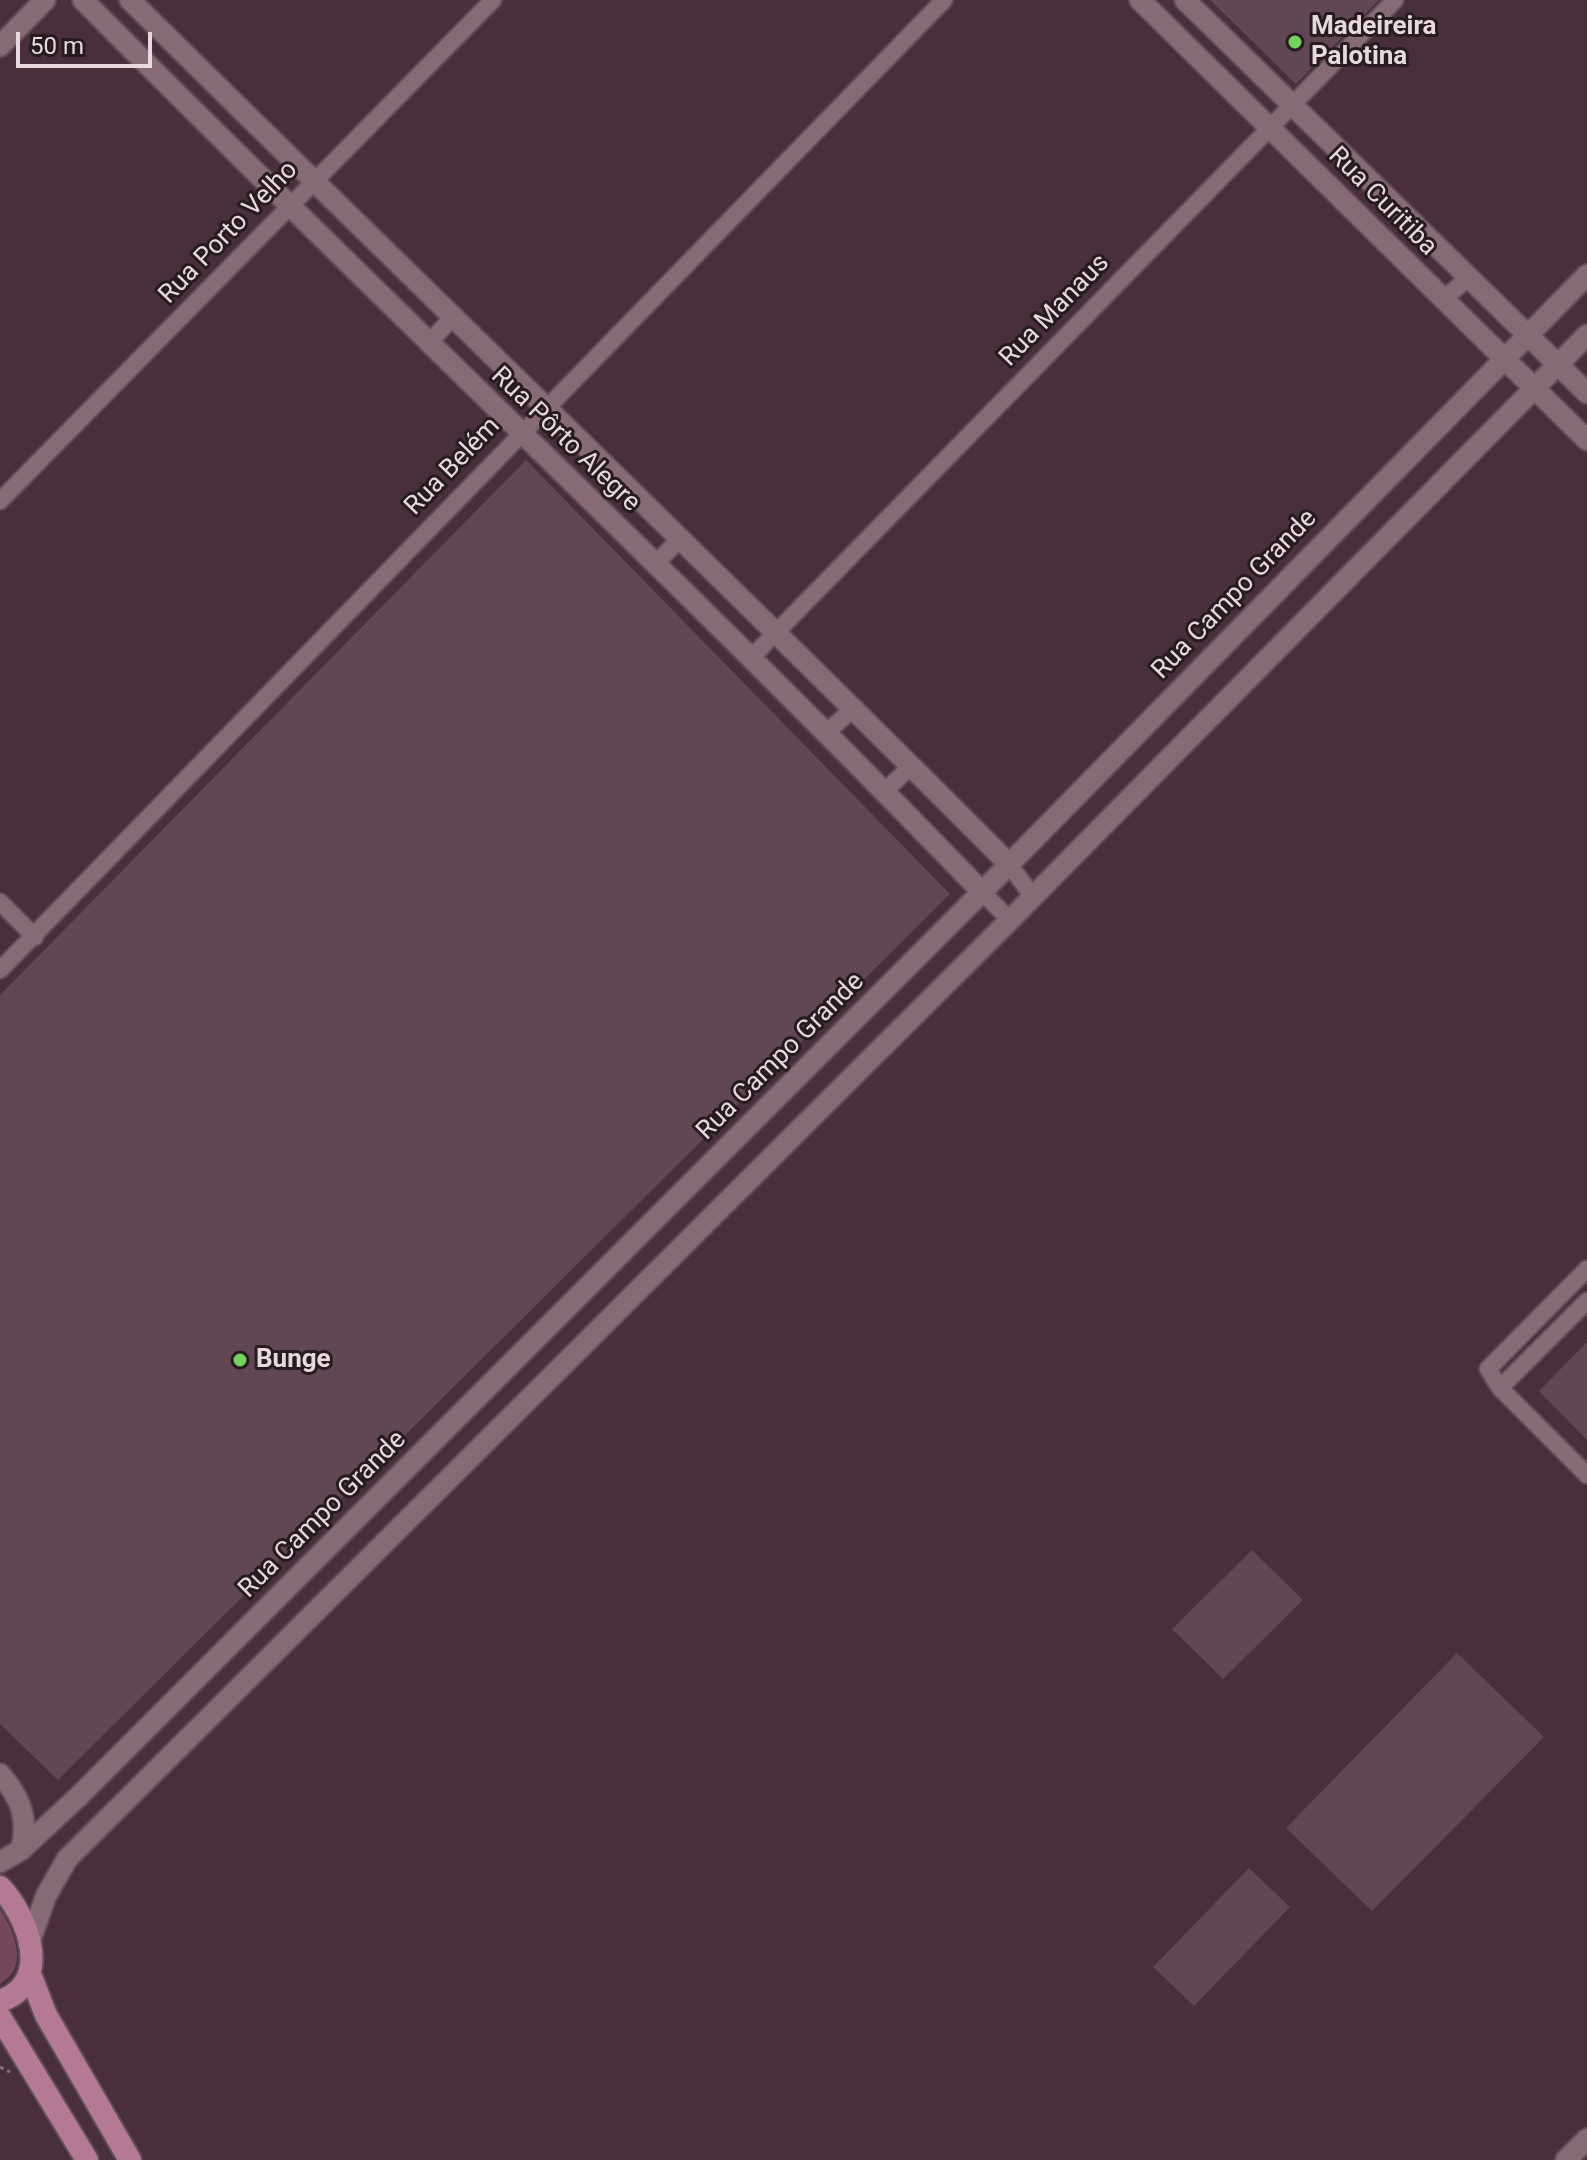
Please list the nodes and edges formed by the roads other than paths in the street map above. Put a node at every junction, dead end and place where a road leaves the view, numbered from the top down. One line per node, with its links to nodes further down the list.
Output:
1 (45, 0): 9 (street)
2 (83, 0): 13 (street, Rua Pôrto Alegre)
3 (130, 0): 12 (street, Rua Pôrto Alegre)
4 (493, 0): 12 (street, Rua Porto Velho)
5 (944, 0): 25 (street, Rua Belém)
6 (1140, 0): 11 (street, Rua Curitiba)
7 (1185, 0): 10 (street, Rua Curitiba)
8 (1395, 0): 10 (street, Rua Manaus)
9 (0, 46)
10 (1292, 105): 11 (street, Rua Manaus); 15 (street, Rua Curitiba)
11 (1269, 127): 16 (street, Rua Curitiba); 31 (street, Rua Manaus)
12 (313, 182): 13 (street, Rua Porto Velho); 17 (street, Rua Pôrto Alegre)
13 (288, 208): 20 (street, Rua Pôrto Alegre); 28 (street, Rua Porto Velho)
14 (1587, 275): 18 (street, Rua Campo Grande)
15 (1469, 277): 16 (street); 18 (street, Rua Curitiba)
16 (1444, 299): 21 (street, Rua Curitiba)
17 (451, 319): 20 (street); 25 (street, Rua Pôrto Alegre)
18 (1527, 334): 21 (street, Rua Campo Grande); 22 (street, Rua Curitiba)
19 (1587, 335): 22 (street)
20 (428, 344): 26 (street, Rua Pôrto Alegre)
21 (1503, 358): 23 (street, Rua Curitiba); 37 (street, Rua Campo Grande)
22 (1558, 364): 23 (street); 24 (street, Rua Curitiba)
23 (1533, 388): 27 (street, Rua Curitiba); 39 (street)
24 (1587, 393)
25 (544, 407): 26 (street, Rua Belém); 29 (street, Rua Pôrto Alegre)
26 (520, 433): 30 (street, Rua Pôrto Alegre); 42 (street, Rua Belém)
27 (1587, 440)
28 (0, 501)
29 (680, 539): 30 (street); 31 (street, Rua Pôrto Alegre)
30 (655, 564): 32 (street, Rua Pôrto Alegre)
31 (776, 632): 32 (street, Rua Manaus); 33 (street, Rua Pôrto Alegre)
32 (752, 657): 34 (street, Rua Pôrto Alegre)
33 (854, 708): 34 (street); 35 (street, Rua Pôrto Alegre)
34 (827, 732): 36 (street, Rua Pôrto Alegre)
35 (911, 766): 36 (street); 37 (street, Rua Pôrto Alegre)
36 (885, 791): 38 (street, Rua Pôrto Alegre)
37 (1009, 864): 38 (street, Rua Campo Grande); 39 (street, Rua Pôrto Alegre)
38 (982, 892): 41 (street, Rua Pôrto Alegre); 49 (street, Rua Campo Grande)
39 (1033, 897): 41 (street)
40 (0, 902): 42 (street)
41 (1010, 920): 52 (street)
42 (35, 937): 43 (street, Rua Belém)
43 (0, 970)
44 (1587, 1269): 46 (street)
45 (1587, 1301): 46 (street)
46 (1500, 1388): 47 (street)
47 (1587, 1475)
48 (0, 1774): 49 (street)
49 (21, 1850): 50 (street, Rua Campo Grande)
50 (0, 1862)
51 (0, 1887): 52 (main road)
52 (30, 1941): 53 (main road)
53 (30, 1974): 54 (main road); 58 (main road)
54 (0, 2001)
55 (0, 2017): 57 (main road)
56 (1587, 2139): 59 (street)
57 (87, 2160)
58 (130, 2160)
59 (1566, 2160)

